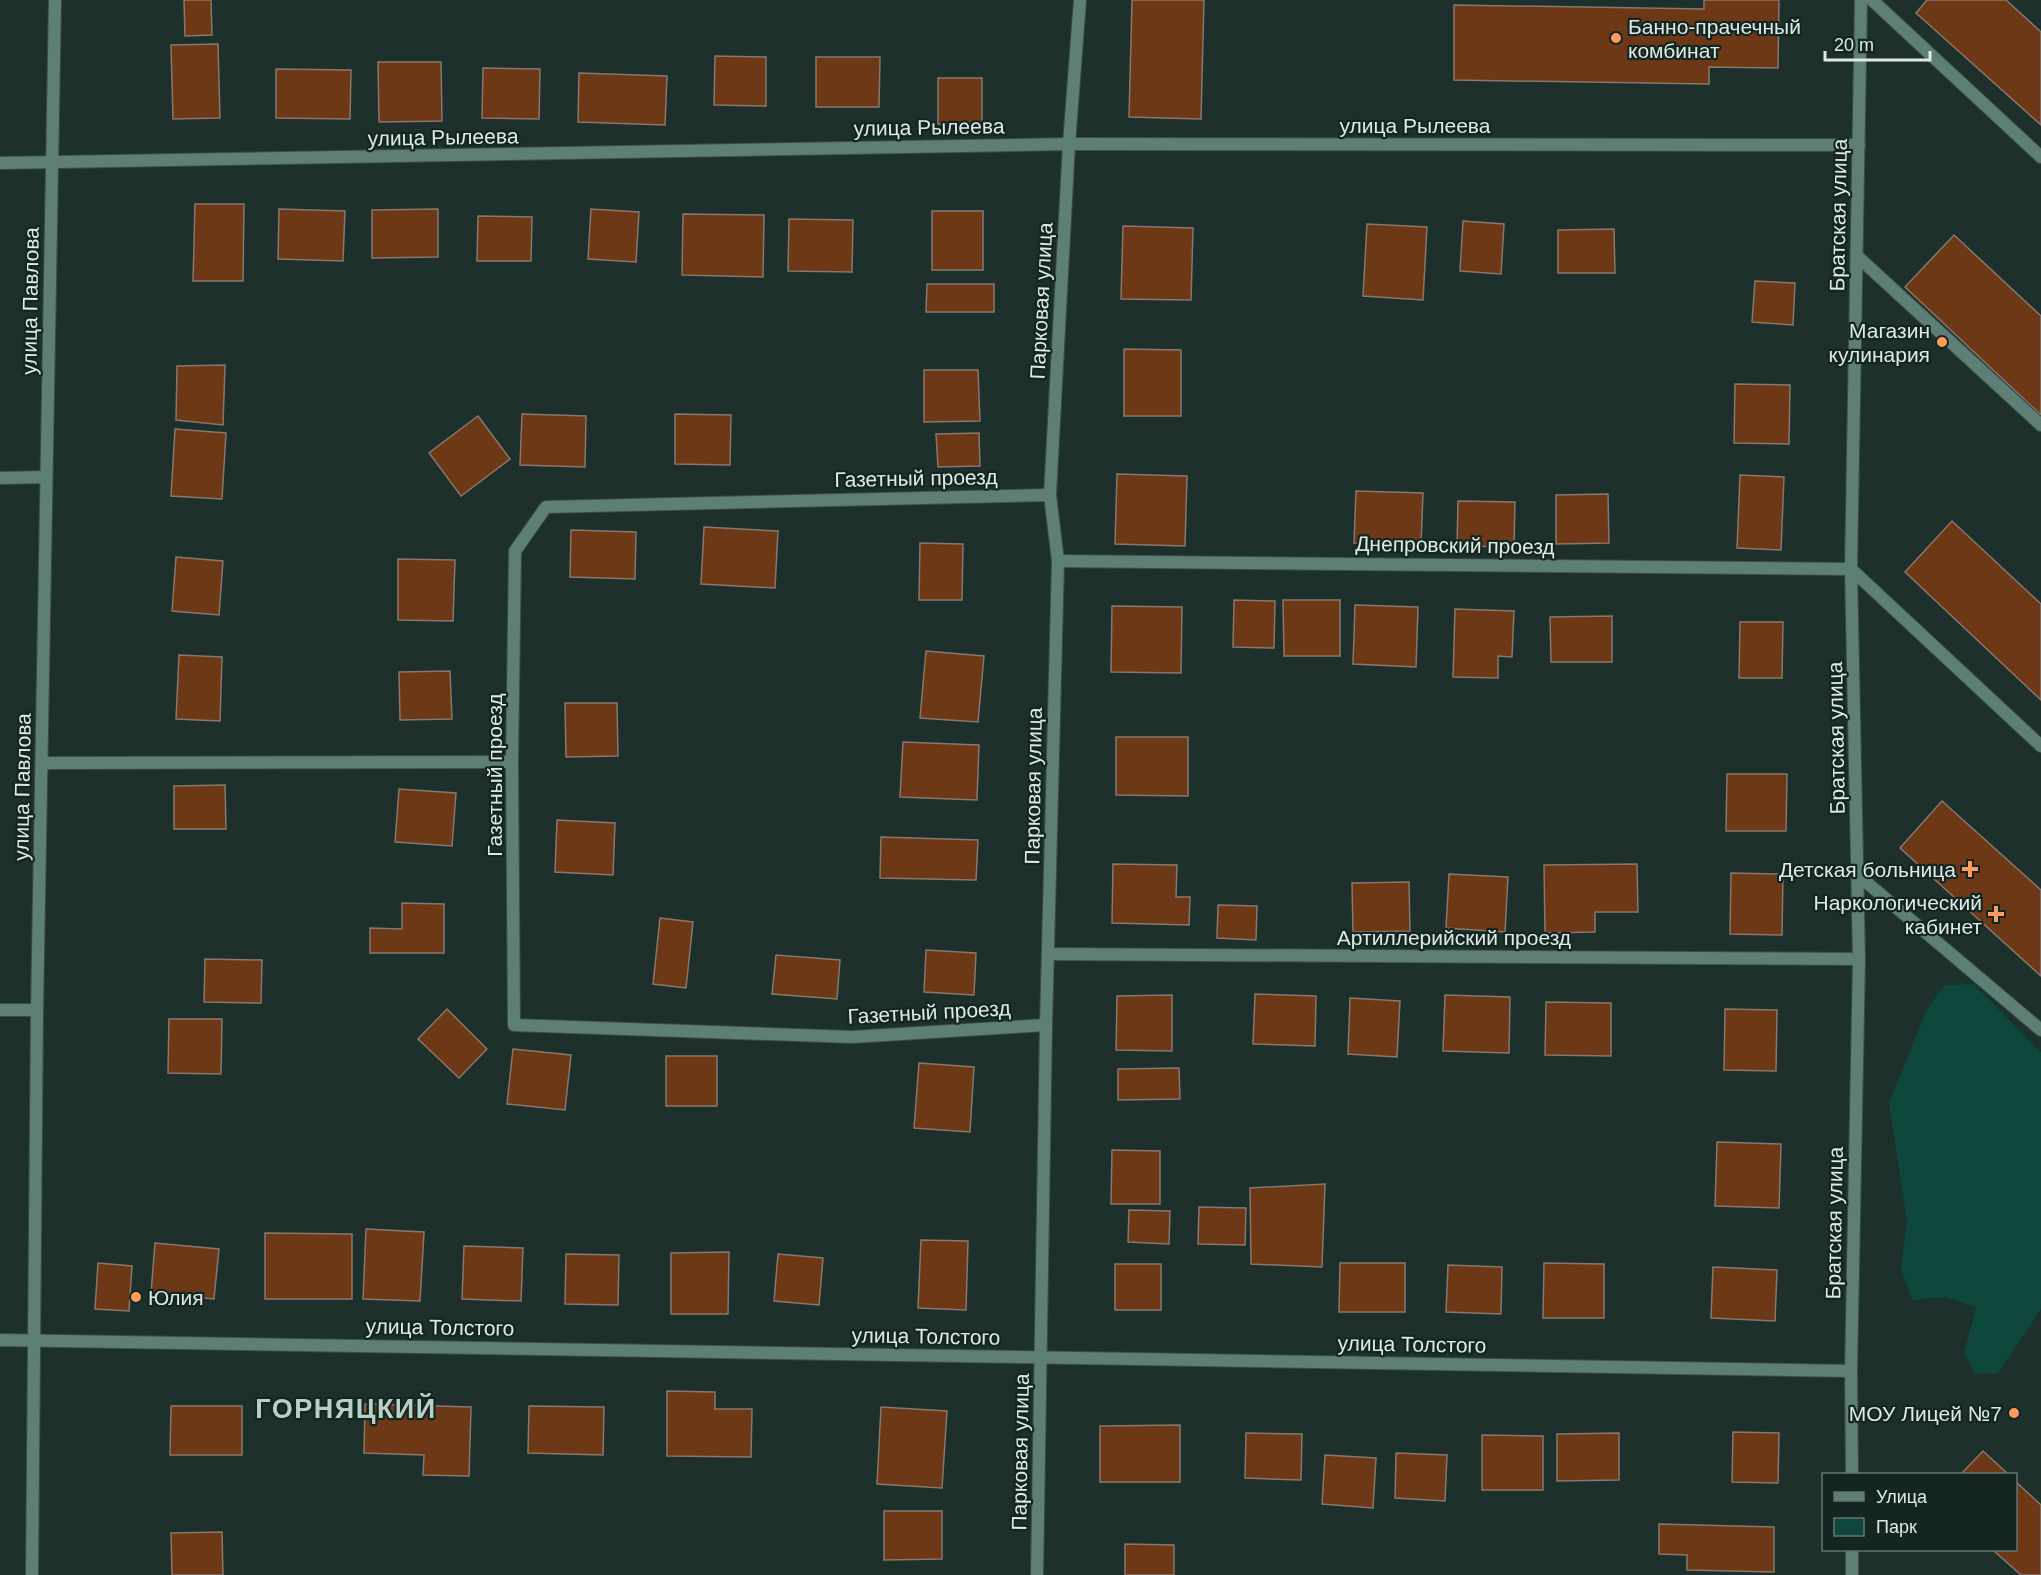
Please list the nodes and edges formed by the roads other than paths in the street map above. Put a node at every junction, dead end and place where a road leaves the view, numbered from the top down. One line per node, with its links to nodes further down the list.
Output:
1 (55, 0): 9 (street, улица Павлова)
2 (1080, 0): 5 (street, Парковая улица)
3 (1861, 0): 6 (street, Братская улица)
4 (1872, 0): 7 (street)
5 (1069, 144): 6 (street, улица Рылеева); 9 (street, улица Рылеева); 14 (street, Парковая улица)
6 (1858, 145): 10 (street, Братская улица)
7 (2041, 157)
8 (0, 164): 9 (street, улица Рылеева)
9 (52, 164): 12 (street, улица Павлова)
10 (1857, 256): 11 (street); 16 (street, Братская улица)
11 (2041, 425)
12 (46, 477): 13 (street); 19 (street, улица Павлова)
13 (0, 478)
14 (1050, 495): 15 (street, Парковая улица); 18 (street, Газетный проезд)
15 (1058, 561): 16 (street, Днепровский проезд); 21 (street, Парковая улица)
16 (1851, 569): 17 (street); 20 (street, Братская улица)
17 (2041, 746)
18 (512, 762): 19 (street); 25 (street, Газетный проезд)
19 (42, 763): 24 (street, улица Павлова)
20 (1859, 876): 22 (street, Братская улица); 26 (street)
21 (1049, 954): 22 (street, Артиллерийский проезд); 25 (street, Парковая улица)
22 (1859, 959): 30 (street, Братская улица)
23 (0, 1010): 24 (street)
24 (37, 1010): 28 (street, улица Павлова)
25 (1046, 1025): 29 (street, Парковая улица)
26 (2041, 1030)
27 (0, 1340): 28 (street, улица Толстого)
28 (35, 1340): 29 (street, улица Толстого); 33 (street, улица Павлова)
29 (1041, 1357): 30 (street, улица Толстого); 34 (street, Парковая улица)
30 (1851, 1371): 31 (street, Братская улица)
31 (1852, 1473)
32 (1852, 1551): 35 (street)
33 (32, 1575)
34 (1037, 1575)
35 (1852, 1575)

